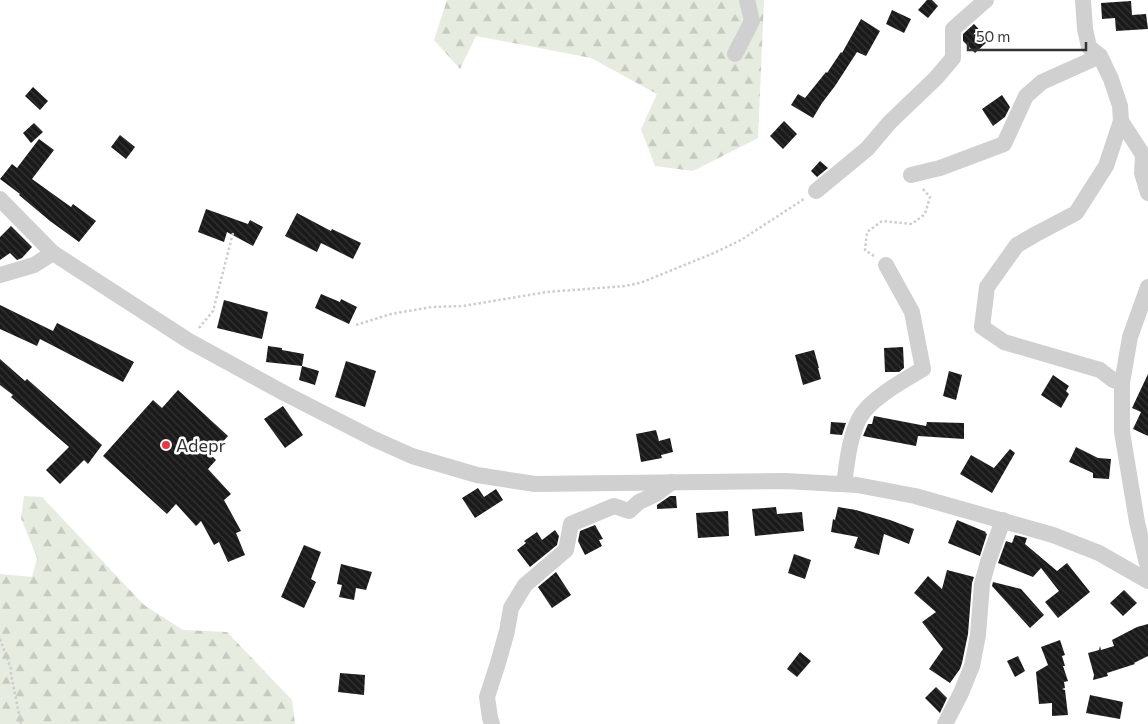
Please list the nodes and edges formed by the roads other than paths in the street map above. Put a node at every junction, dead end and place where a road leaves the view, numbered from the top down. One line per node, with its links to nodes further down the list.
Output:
1 (747, 0): 4 (street)
2 (986, 0): 8 (street)
3 (1083, 0): 5 (street)
4 (735, 54)
5 (1100, 56): 6 (street); 7 (street)
6 (1121, 121): 9 (street); 15 (street)
7 (912, 175)
8 (816, 190)
9 (1148, 193)
10 (0, 199): 11 (street)
11 (53, 253): 13 (street); 16 (street)
12 (886, 265): 17 (street)
13 (0, 274)
14 (1148, 288): 15 (street)
15 (1122, 383): 19 (street)
16 (672, 482): 17 (street); 21 (street)
17 (844, 484): 18 (street)
18 (1003, 520): 20 (street); 22 (street)
19 (1148, 568)
20 (1148, 581)
21 (492, 724)
22 (945, 724)

